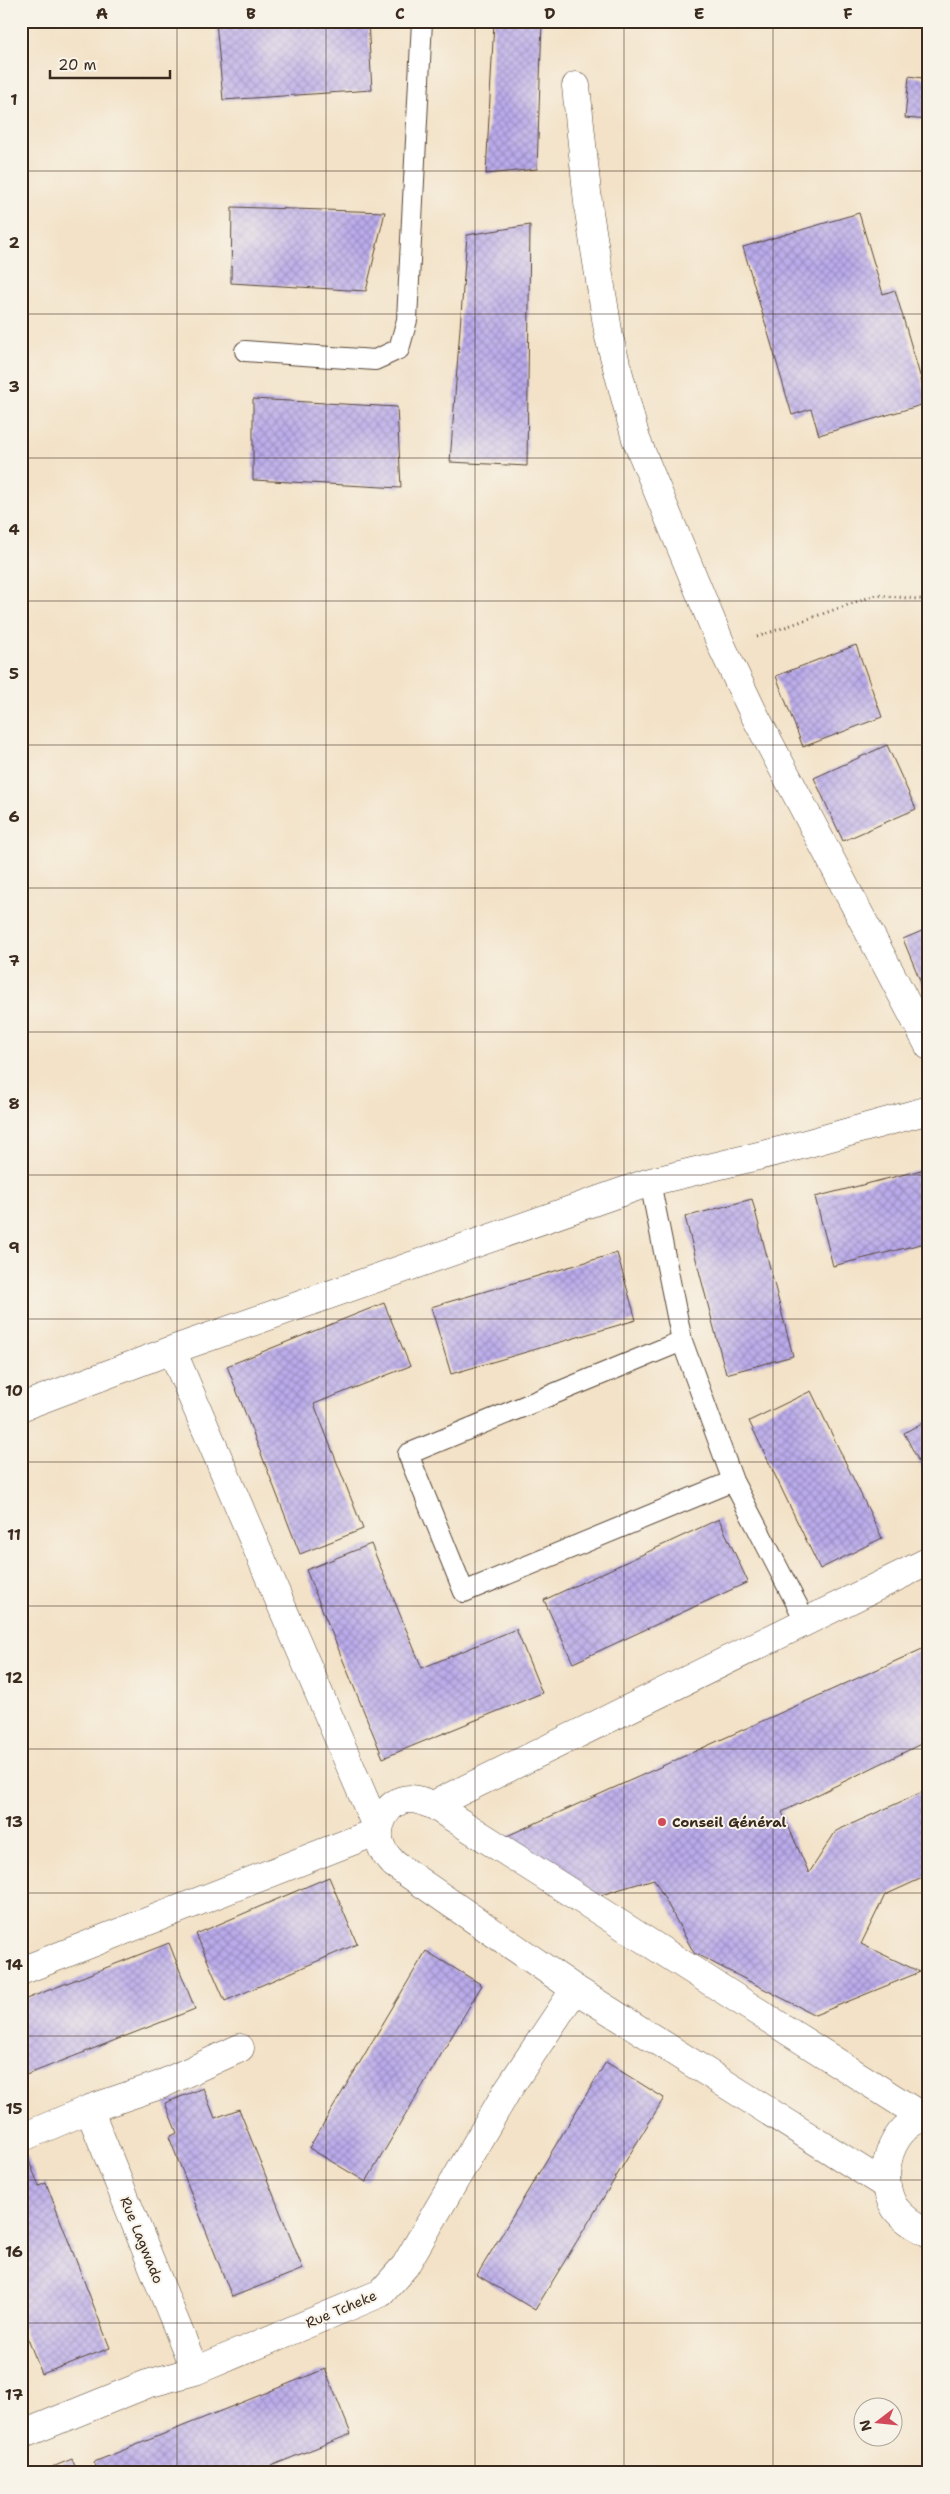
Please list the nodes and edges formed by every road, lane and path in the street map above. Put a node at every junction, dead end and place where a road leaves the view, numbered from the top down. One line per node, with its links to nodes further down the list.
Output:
1 (422, 21): 3 (lane)
2 (576, 86): 5 (street)
3 (245, 351)
4 (929, 600): 5 (path)
5 (723, 650): 6 (street)
6 (929, 1046)
7 (929, 1110): 8 (street)
8 (650, 1182): 9 (lane); 10 (street)
9 (682, 1341): 12 (lane); 12 (lane)
10 (172, 1350): 11 (street); 16 (street)
11 (21, 1407)
12 (733, 1481): 14 (lane)
13 (929, 1561): 14 (street)
14 (805, 1620): 15 (street)
15 (433, 1805): 16 (street); 21 (street)
16 (378, 1831): 17 (street); 18 (street)
17 (21, 1971)
18 (575, 1989): 23 (street); 25 (street, Rue Tcheke)
19 (240, 2048): 20 (street)
20 (89, 2109): 22 (street); 25 (street, Rue Lagwado)
21 (926, 2117): 23 (street)
22 (21, 2138)
23 (887, 2186): 24 (street)
24 (929, 2233)
25 (195, 2371): 26 (street, Rue Tcheke)
26 (21, 2435)

